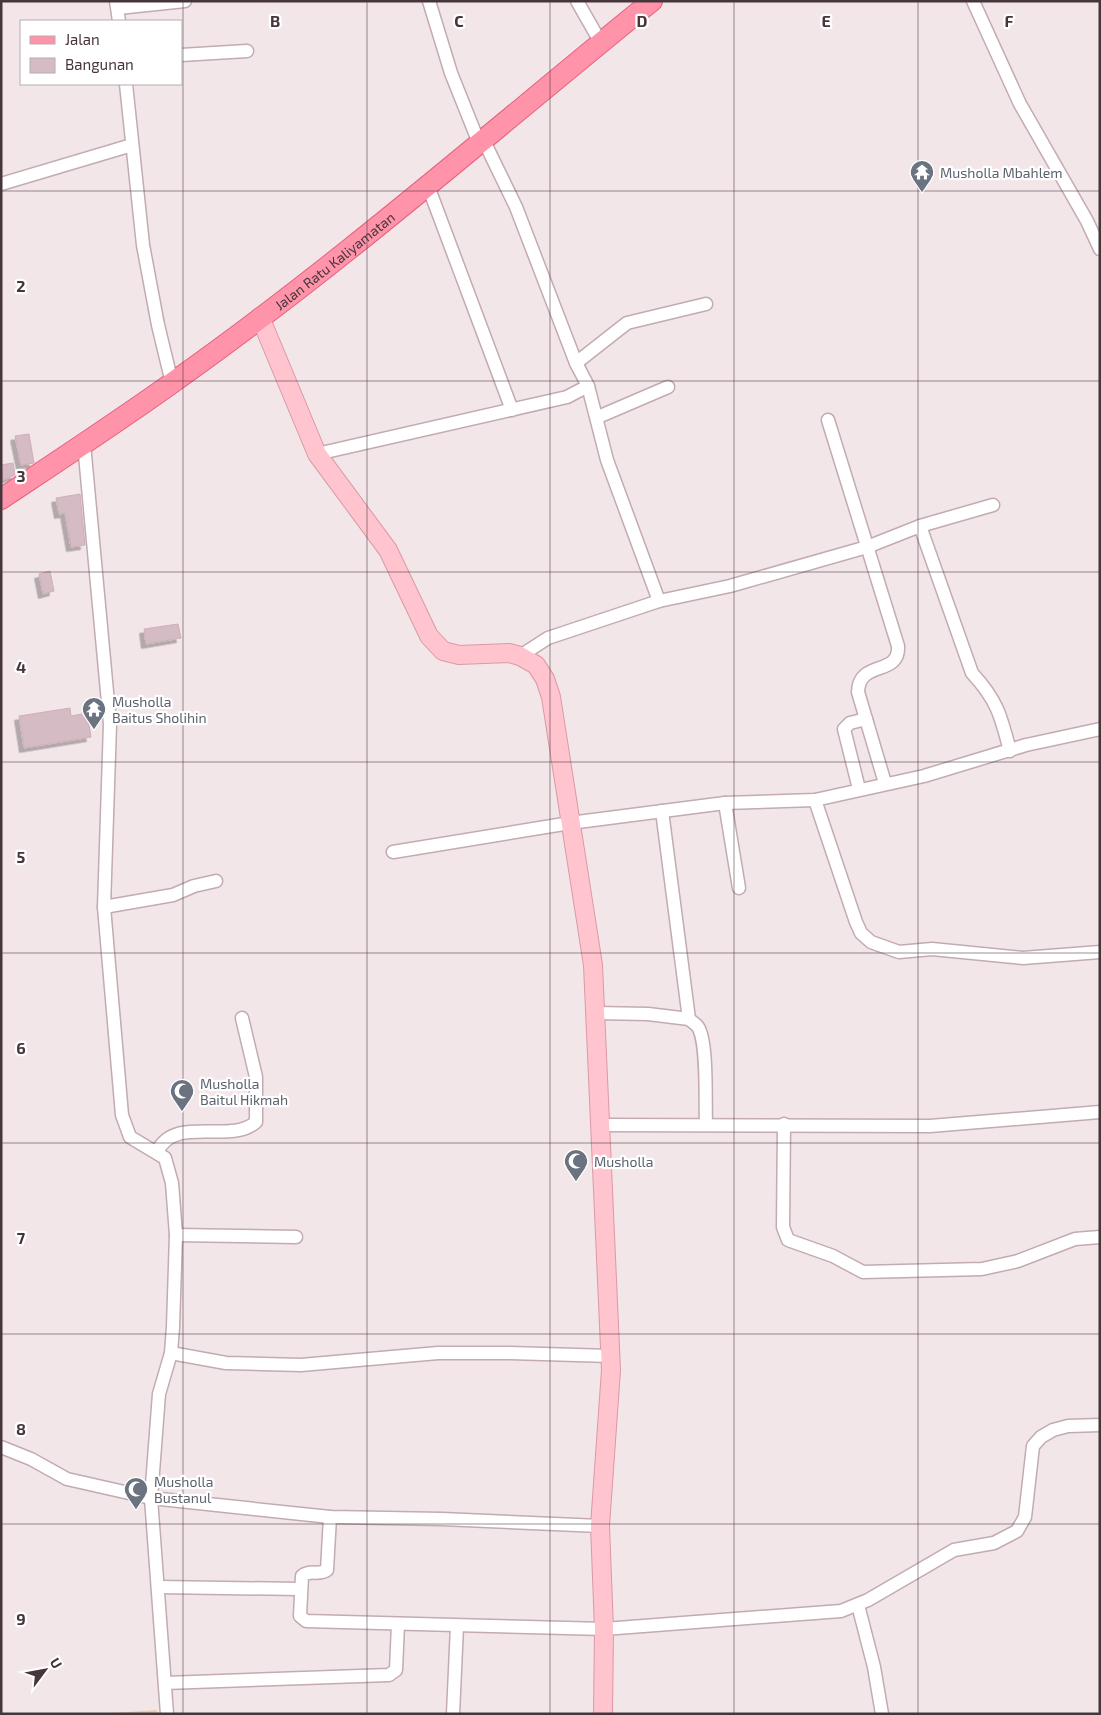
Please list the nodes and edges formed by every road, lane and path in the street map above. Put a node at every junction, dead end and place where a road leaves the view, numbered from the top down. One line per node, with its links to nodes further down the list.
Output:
1 (185, 1): 6 (street)
2 (429, 1): 11 (street)
3 (577, 1): 7 (street)
4 (652, 1): 7 (main road, Jalan Ratu Kaliyamatan)
5 (973, 1): 15 (street)
6 (118, 10)
7 (601, 43): 11 (main road, Jalan Ratu Kaliyamatan)
8 (247, 51): 9 (street)
9 (182, 56)
10 (126, 85): 12 (street)
11 (481, 140): 14 (main road, Jalan Ratu Kaliyamatan); 18 (street)
12 (132, 146): 13 (street); 19 (street)
13 (1, 184)
14 (428, 186): 17 (main road, Jalan Ratu Kaliyamatan); 22 (street)
15 (1100, 249)
16 (706, 304): 18 (street)
17 (260, 317): 19 (main road, Jalan Ratu Kaliyamatan); 26 (street)
18 (576, 363): 20 (street)
19 (172, 383): 25 (main road, Jalan Ratu Kaliyamatan)
20 (588, 386): 22 (street); 23 (street)
21 (668, 387): 23 (street)
22 (512, 410): 26 (street)
23 (598, 417): 31 (street)
24 (828, 420): 30 (street)
25 (84, 444): 27 (main road, Jalan Ratu Kaliyamatan); 45 (street)
26 (317, 454): 32 (street)
27 (1, 499)
28 (993, 505): 29 (street)
29 (920, 526): 30 (street); 35 (street)
30 (867, 547): 31 (street); 33 (street)
31 (659, 601): 32 (street)
32 (520, 656): 41 (street)
33 (866, 719): 36 (street); 37 (street)
34 (1100, 729): 35 (street)
35 (1010, 750): 36 (street)
36 (885, 783): 37 (street)
37 (859, 789): 38 (street)
38 (815, 800): 39 (street); 46 (street)
39 (725, 803): 40 (street); 44 (street)
40 (662, 811): 41 (street); 49 (street)
41 (570, 823): 42 (street); 47 (street)
42 (393, 852)
43 (216, 882): 45 (street)
44 (738, 888)
45 (104, 907): 54 (street)
46 (1100, 952)
47 (596, 1013): 49 (street); 53 (street)
48 (242, 1018): 54 (street)
49 (689, 1019): 51 (street)
50 (1100, 1112): 52 (street)
51 (706, 1124): 52 (street); 53 (street)
52 (784, 1124): 57 (street)
53 (599, 1125): 59 (street)
54 (157, 1152): 55 (street)
55 (176, 1235): 56 (street); 58 (street)
56 (296, 1237)
57 (1100, 1237)
58 (171, 1353): 59 (street); 62 (street)
59 (610, 1356): 64 (street)
60 (1100, 1425): 67 (street)
61 (1, 1447): 62 (street)
62 (151, 1498): 63 (street); 65 (street)
63 (330, 1517): 64 (street); 66 (street)
64 (600, 1526): 70 (street)
65 (158, 1587): 66 (street); 71 (street)
66 (300, 1589): 68 (street)
67 (858, 1605): 70 (street); 75 (street)
68 (398, 1624): 69 (street); 71 (street)
69 (457, 1626): 70 (street); 73 (street)
70 (604, 1629): 74 (street)
71 (165, 1683): 72 (street)
72 (167, 1714)
73 (453, 1714)
74 (604, 1714)
75 (882, 1714)

